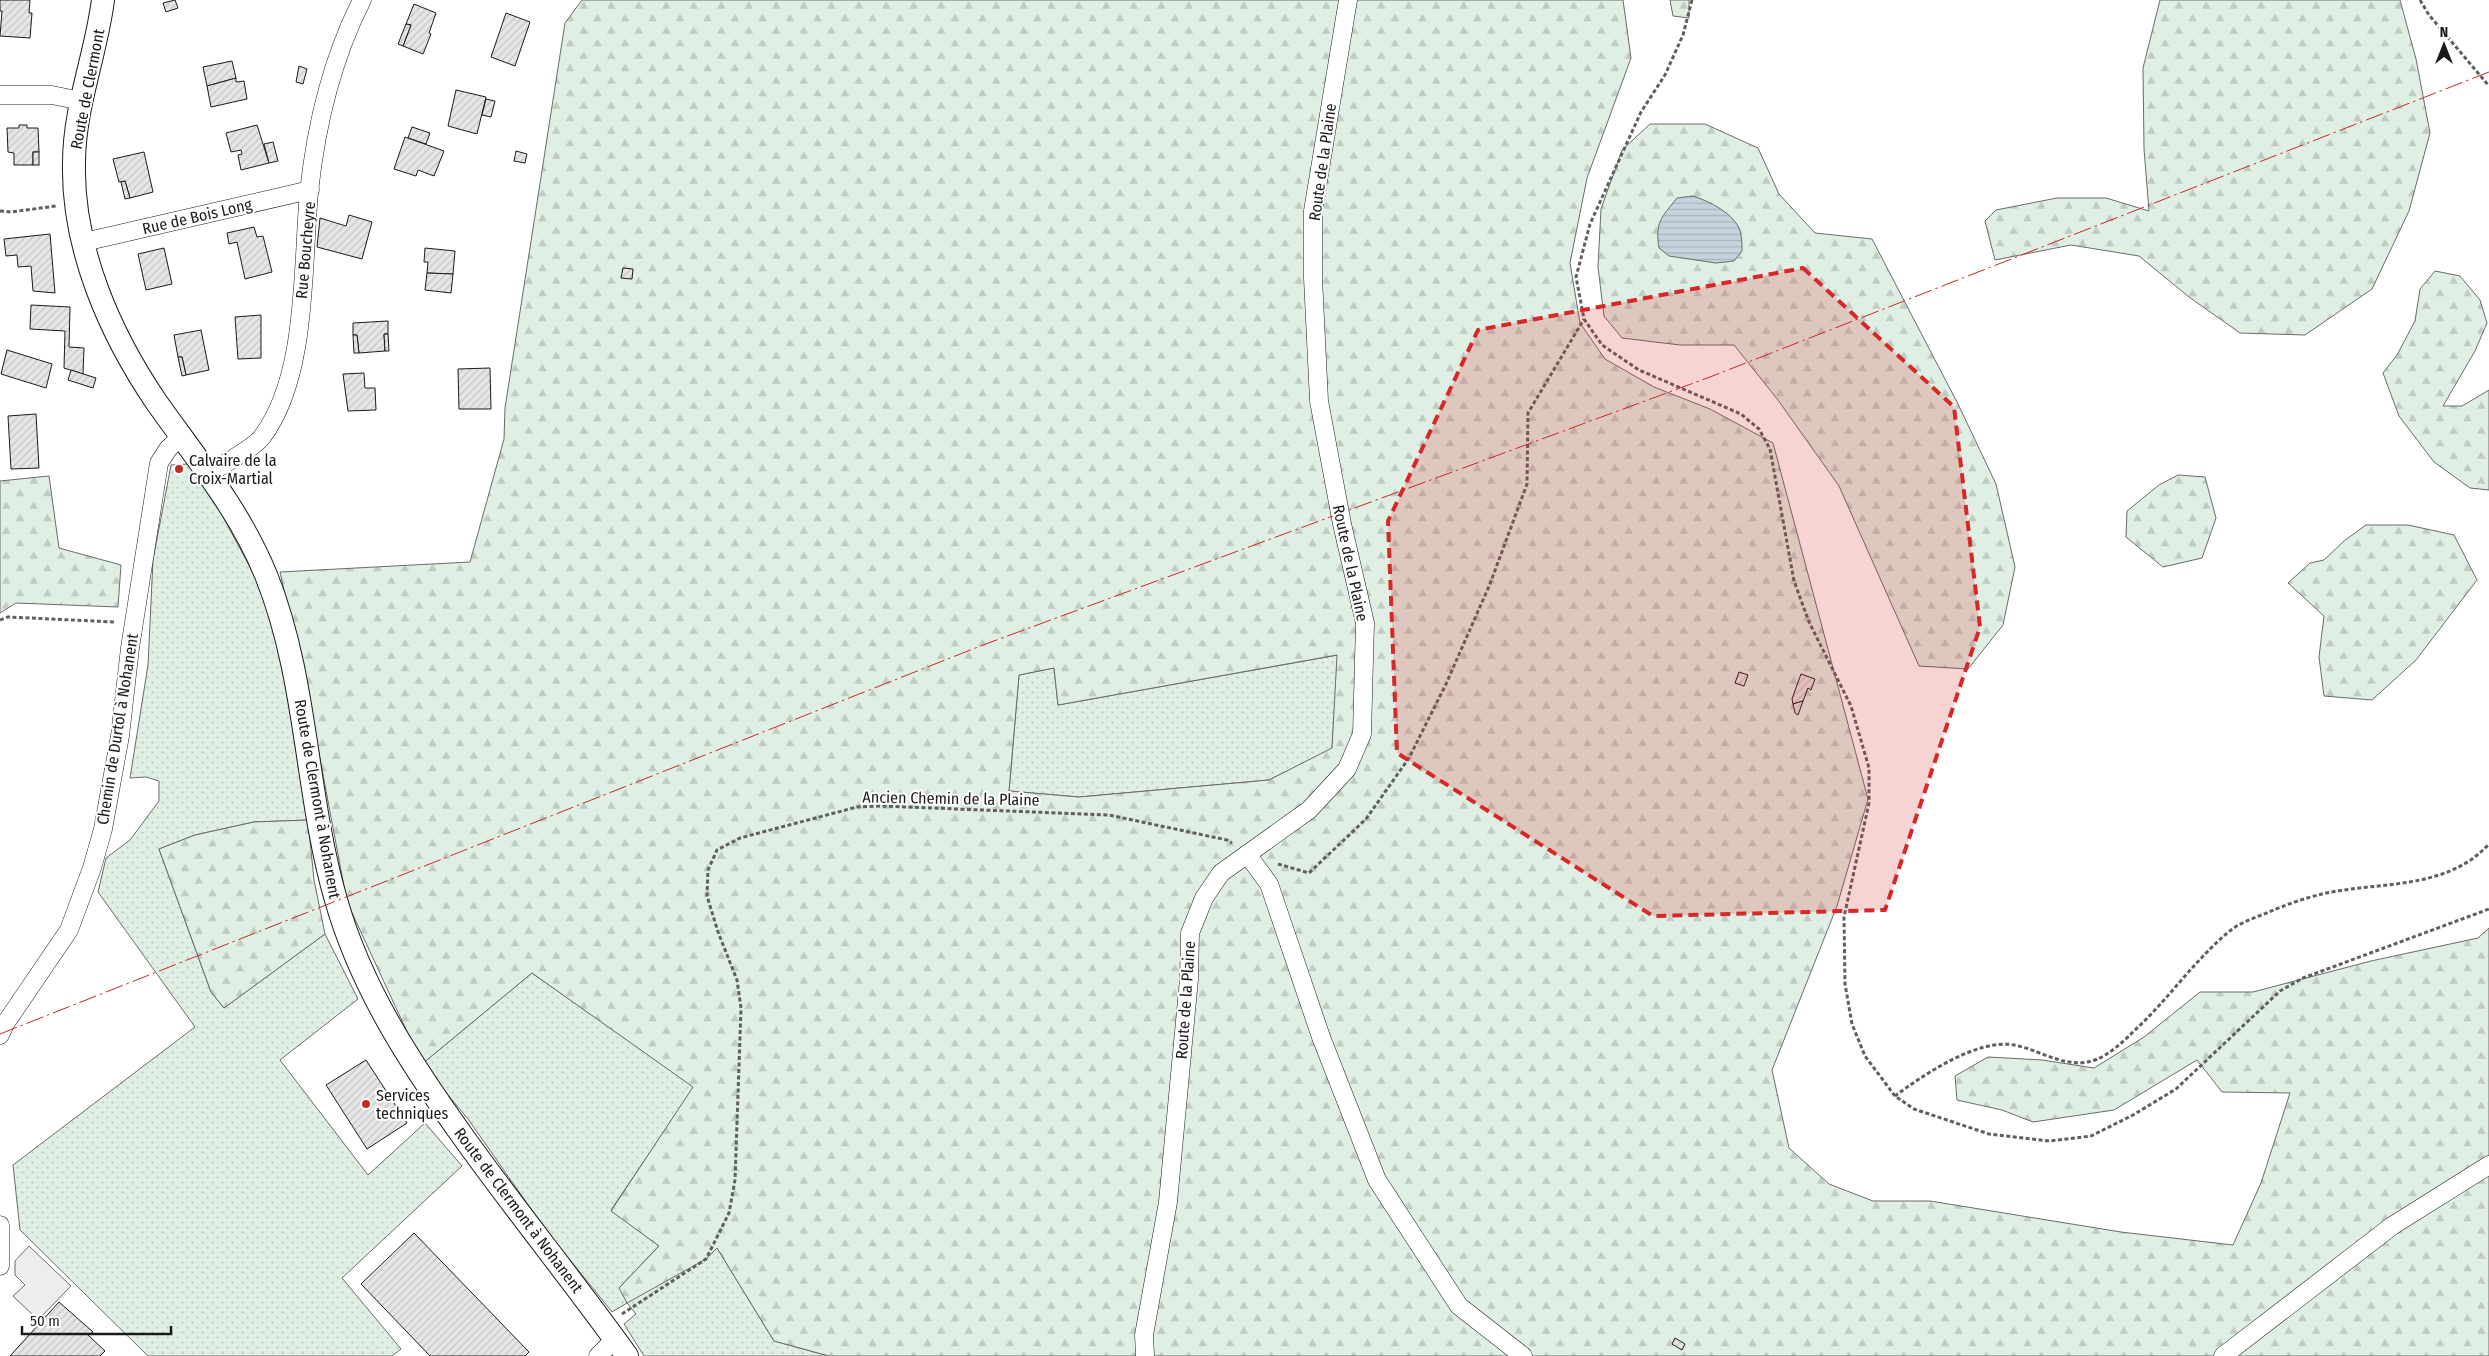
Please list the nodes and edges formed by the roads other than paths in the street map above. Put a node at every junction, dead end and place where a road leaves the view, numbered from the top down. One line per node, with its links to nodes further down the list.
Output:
1 (103, 0): 5 (street, Route de Clermont)
2 (362, 0): 6 (street, Rue Boucheyre)
3 (1348, 0): 10 (street, Route de la Plaine)
4 (0, 95): 5 (street)
5 (81, 101): 7 (street, Route de Clermont)
6 (310, 190): 7 (street, Rue de Bois Long); 9 (street, Rue Boucheyre)
7 (84, 242): 8 (street, Route de Clermont)
8 (181, 436): 9 (street, Route de Clermont); 11 (street, Chemin de Durtol à Nohanent)
9 (209, 474): 15 (street, Route de Clermont à Nohanent)
10 (1247, 854): 17 (street, Route de la Plaine); 18 (street)
11 (0, 1035)
12 (2489, 1165): 19 (street)
13 (0, 1227): 14 (street)
14 (0, 1266)
15 (616, 1340): 16 (street)
16 (598, 1356)
17 (1145, 1356)
18 (1523, 1356)
19 (2222, 1356)

